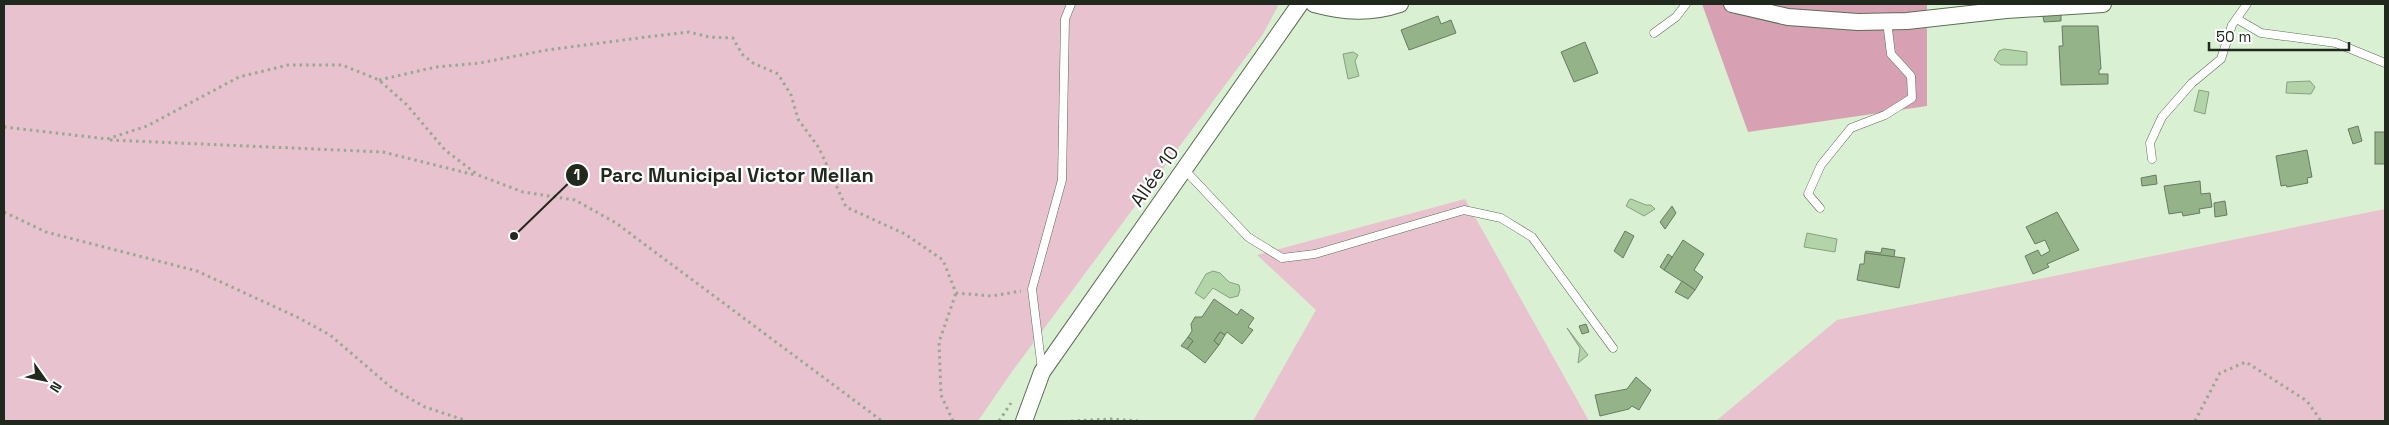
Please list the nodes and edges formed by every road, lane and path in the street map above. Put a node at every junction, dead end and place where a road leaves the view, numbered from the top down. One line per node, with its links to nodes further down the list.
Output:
1 (1071, 4): 21 (lane)
2 (1300, 4): 17 (street, Allée 10)
3 (1314, 4): 4 (street)
4 (1400, 4)
5 (1686, 4): 11 (lane)
6 (1732, 4): 10 (street)
7 (2103, 4): 10 (street)
8 (2247, 4): 9 (lane)
9 (2237, 19): 12 (lane); 16 (lane)
10 (1887, 22): 19 (lane)
11 (1654, 34)
12 (2385, 63)
13 (379, 80): 15 (path); 18 (path); 22 (path)
14 (4, 127): 15 (path)
15 (106, 140): 18 (path)
16 (2152, 159)
17 (1183, 168): 23 (lane); 24 (street, Allée 10)
18 (478, 175): 26 (path)
19 (1820, 208)
20 (4, 212): 25 (path)
21 (1032, 289): 22 (path); 24 (lane)
22 (956, 292): 27 (path)
23 (1612, 348)
24 (1042, 372): 28 (street, Allée 10)
25 (467, 421)
26 (882, 421)
27 (954, 421)
28 (1024, 421)
29 (1071, 421): 30 (path)
30 (1138, 421)
31 (2195, 421): 32 (path)
32 (2321, 421)

